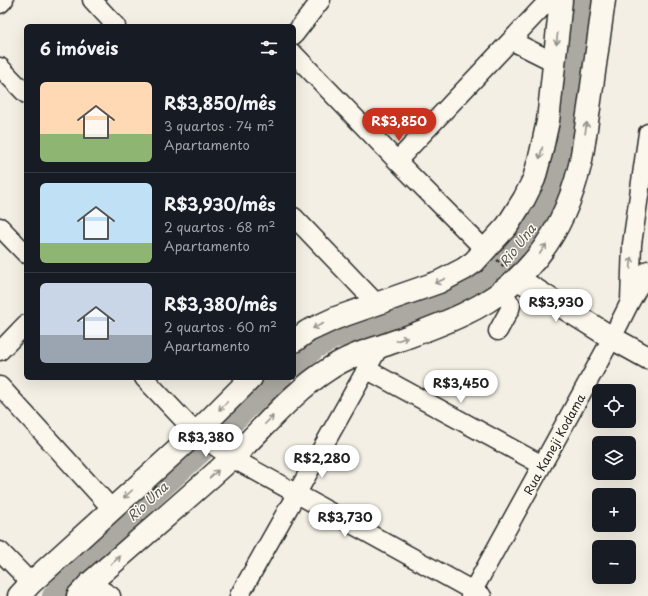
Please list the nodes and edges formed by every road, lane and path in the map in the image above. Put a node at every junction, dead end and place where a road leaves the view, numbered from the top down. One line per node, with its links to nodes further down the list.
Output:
1 (4, 0): 7 (street)
2 (92, 0): 8 (street)
3 (320, 0): 9 (street)
4 (549, 0): 10 (street)
5 (561, 0): 12 (main road, one-way to 12)
6 (604, 0): 22 (main road, one-way to 6)
7 (0, 4)
8 (114, 24)
9 (296, 32)
10 (512, 41): 12 (street); 16 (street)
11 (296, 56): 16 (street)
12 (554, 62): 19 (main road, one-way to 19)
13 (0, 67): 14 (street)
14 (24, 92)
15 (648, 133): 23 (street, one-way to 15)
16 (397, 161): 19 (street)
17 (296, 219): 24 (street)
18 (0, 227): 20 (street)
19 (485, 250): 22 (path); 24 (main road, one-way to 24)
20 (24, 252)
21 (648, 270): 23 (street, Rua Kaneji Kodama)
22 (511, 286): 26 (street); 27 (main road); 29 (main road, one-way to 22)
23 (630, 302): 27 (street, Rua Kaneji Kodama)
24 (376, 304): 28 (main road, one-way to 28)
25 (24, 326): 30 (street)
26 (498, 331)
27 (612, 338): 31 (main road); 38 (street, Rua Kaneji Kodama)
28 (296, 340)
29 (379, 347): 32 (street); 37 (main road, one-way to 29)
30 (0, 351)
31 (648, 358)
32 (366, 369): 38 (street); 39 (street)
33 (146, 380): 36 (street)
34 (249, 380): 36 (main road, one-way to 36)
35 (0, 386): 40 (street)
36 (198, 434): 37 (street); 40 (main road, one-way to 40)
37 (231, 457): 39 (street); 43 (main road, one-way to 37)
38 (542, 465): 44 (street, Rua Kaneji Kodama)
39 (296, 494): 44 (street); 46 (street)
40 (112, 509): 42 (main road)
41 (0, 551): 42 (street)
42 (25, 589)
43 (84, 590): 45 (street)
44 (475, 594)
45 (111, 596)
46 (239, 596)

